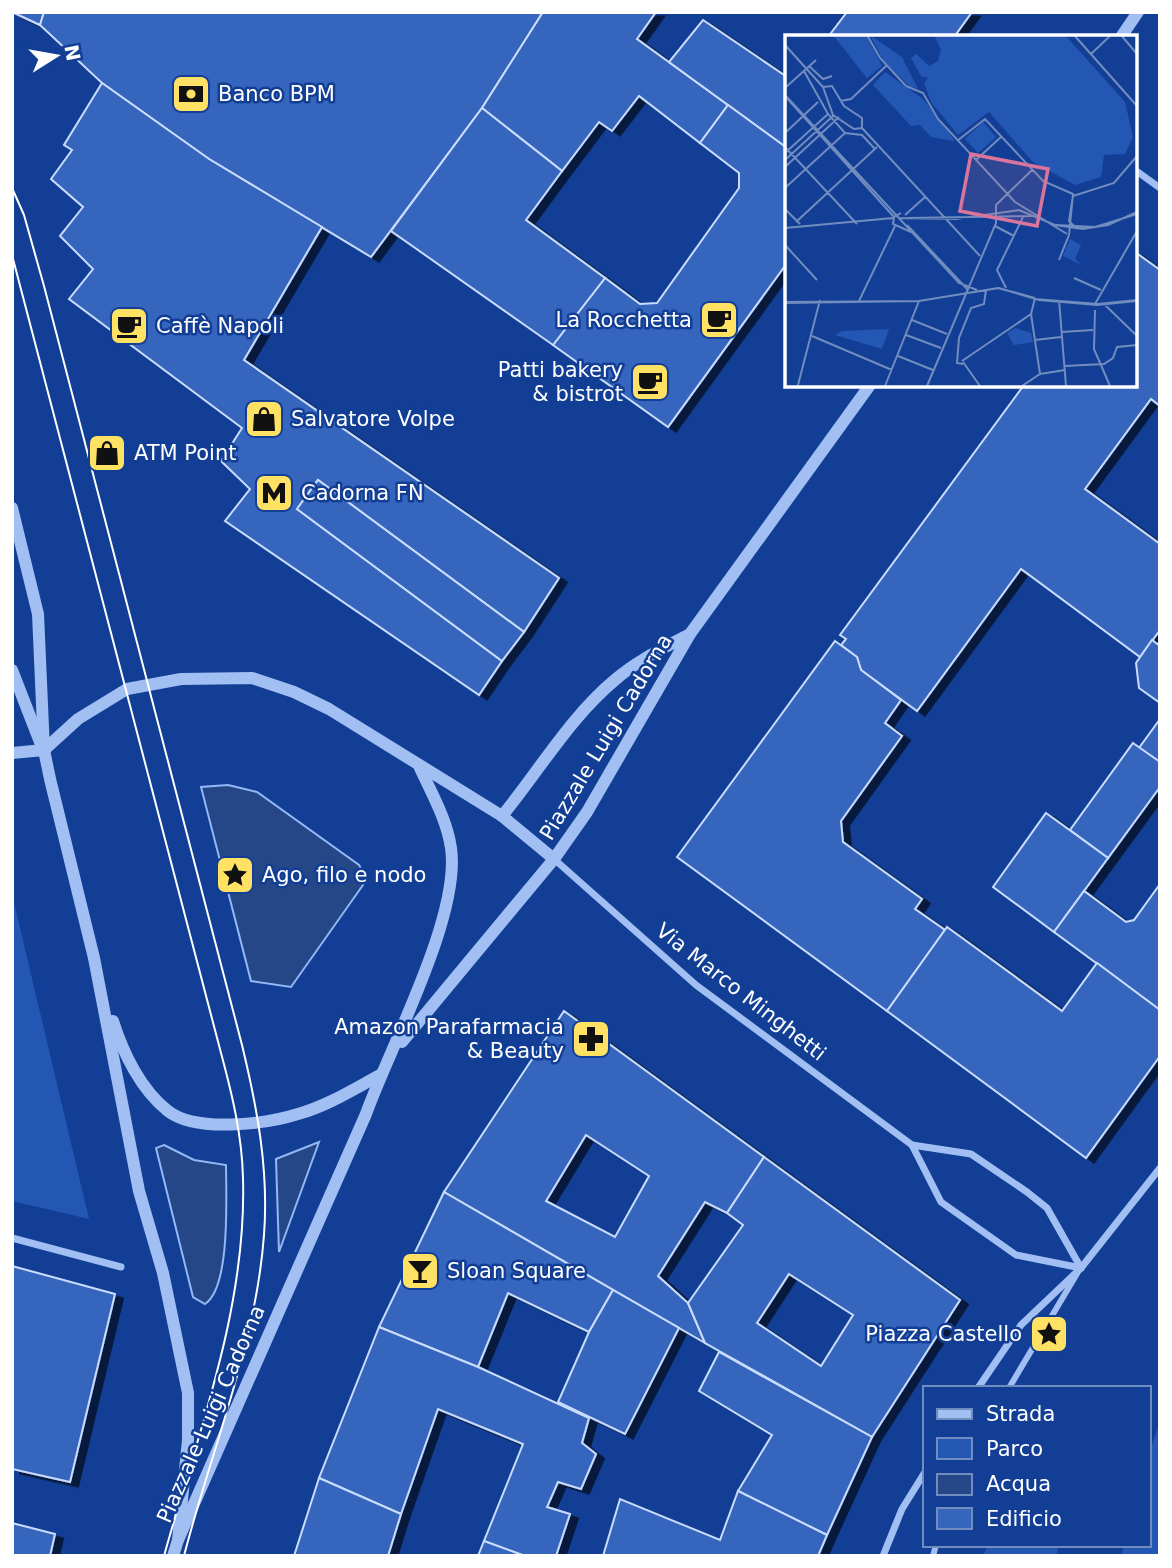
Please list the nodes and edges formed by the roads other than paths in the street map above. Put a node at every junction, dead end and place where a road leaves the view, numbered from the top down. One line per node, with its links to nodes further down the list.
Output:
1 (1138, 12): 2 (street)
2 (1122, 35)
3 (1137, 171): 4 (street)
4 (1160, 188)
5 (869, 387): 7 (street, Piazzale Luigi Cadorna)
6 (12, 508): 9 (street, Piazzale Luigi Cadorna)
7 (690, 634): 12 (street, Piazzale Luigi Cadorna); 13 (street, Piazzale Luigi Cadorna)
8 (12, 670): 9 (street, Piazzale Luigi Cadorna)
9 (44, 750): 10 (street); 11 (street, Piazzale Luigi Cadorna); 14 (street, Piazzale Luigi Cadorna)
10 (12, 754)
11 (420, 768): 12 (street, Piazzale Luigi Cadorna); 15 (street, Piazzale Luigi Cadorna)
12 (502, 817): 13 (street, Piazzale Luigi Cadorna)
13 (554, 859): 15 (street, Piazzale Luigi Cadorna); 17 (street, Via Marco Minghetti)
14 (94, 957): 16 (street, Piazzale Luigi Cadorna); 25 (street, Piazzale Luigi Cadorna)
15 (395, 1050): 16 (street, Piazzale Luigi Cadorna)
16 (380, 1075): 25 (street, Piazzale Luigi Cadorna)
17 (912, 1145): 21 (street, Via Marco Minghetti); 21 (street, Via Marco Minghetti)
18 (1160, 1168): 21 (street)
19 (12, 1238): 20 (street)
20 (121, 1267)
21 (1081, 1268): 22 (street); 23 (street)
22 (979, 1386)
23 (1010, 1386)
24 (923, 1475): 27 (street)
25 (178, 1540): 26 (street)
26 (173, 1556)
27 (884, 1556)

